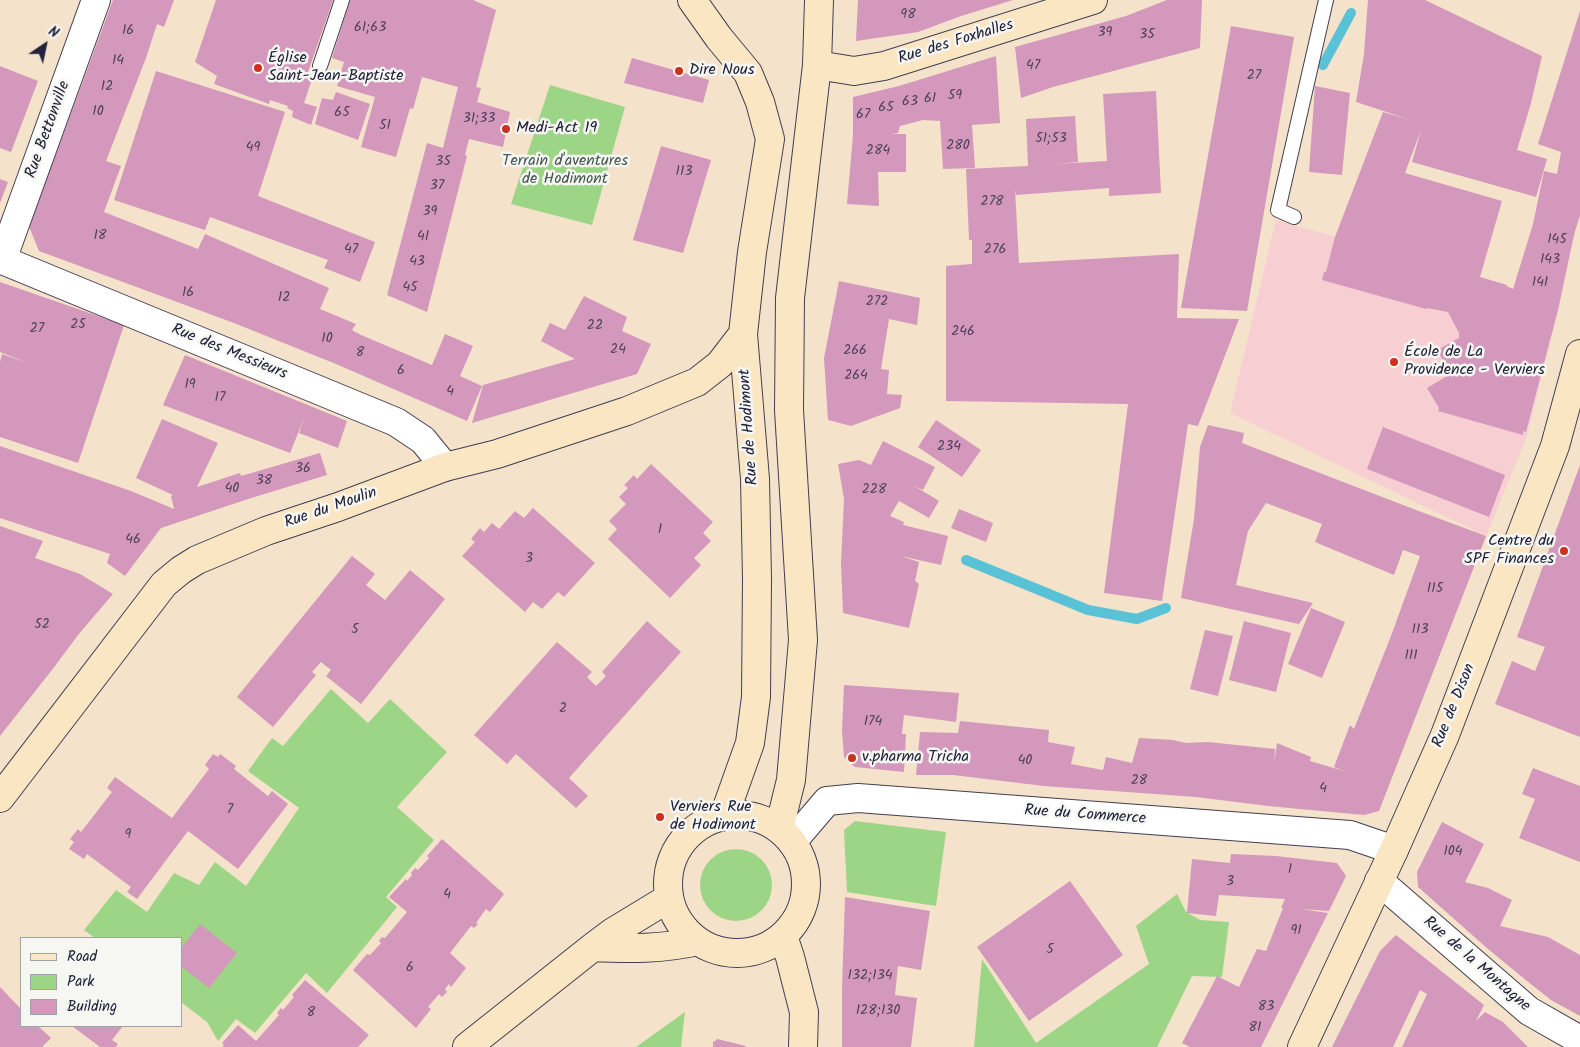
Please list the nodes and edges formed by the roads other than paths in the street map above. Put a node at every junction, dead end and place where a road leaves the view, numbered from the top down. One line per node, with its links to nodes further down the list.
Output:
1 (96, 0): 10 (street, Rue Bettonville)
2 (342, 0): 8 (lane)
3 (692, 0): 11 (main road, Rue de Hodimont)
4 (819, 0): 7 (main road)
5 (1093, 0): 7 (main road, Rue des Foxhalles)
6 (1326, 0): 9 (lane)
7 (817, 65): 16 (main road)
8 (320, 66)
9 (1294, 217)
10 (1, 259): 13 (street, Rue des Messieurs)
11 (743, 334): 13 (main road, Rue du Moulin); 15 (main road, Rue de Hodimont)
12 (1580, 354): 17 (main road, Rue de Dison)
13 (445, 467): 14 (main road, Rue du Moulin)
14 (0, 798)
15 (724, 816): 16 (main road); 19 (main road)
16 (786, 836): 17 (street, Rue du Commerce); 20 (main road)
17 (1394, 850): 18 (main road, Rue de Dison)
18 (1379, 880): 23 (street, Rue de la Montagne); 26 (main road, Rue de Dison)
19 (669, 898): 21 (main road); 22 (main road)
20 (783, 936): 21 (main road); 25 (main road)
21 (698, 941): 22 (main road)
22 (593, 947): 24 (main road)
23 (1580, 1040)
24 (467, 1047)
25 (804, 1047)
26 (1302, 1047)

